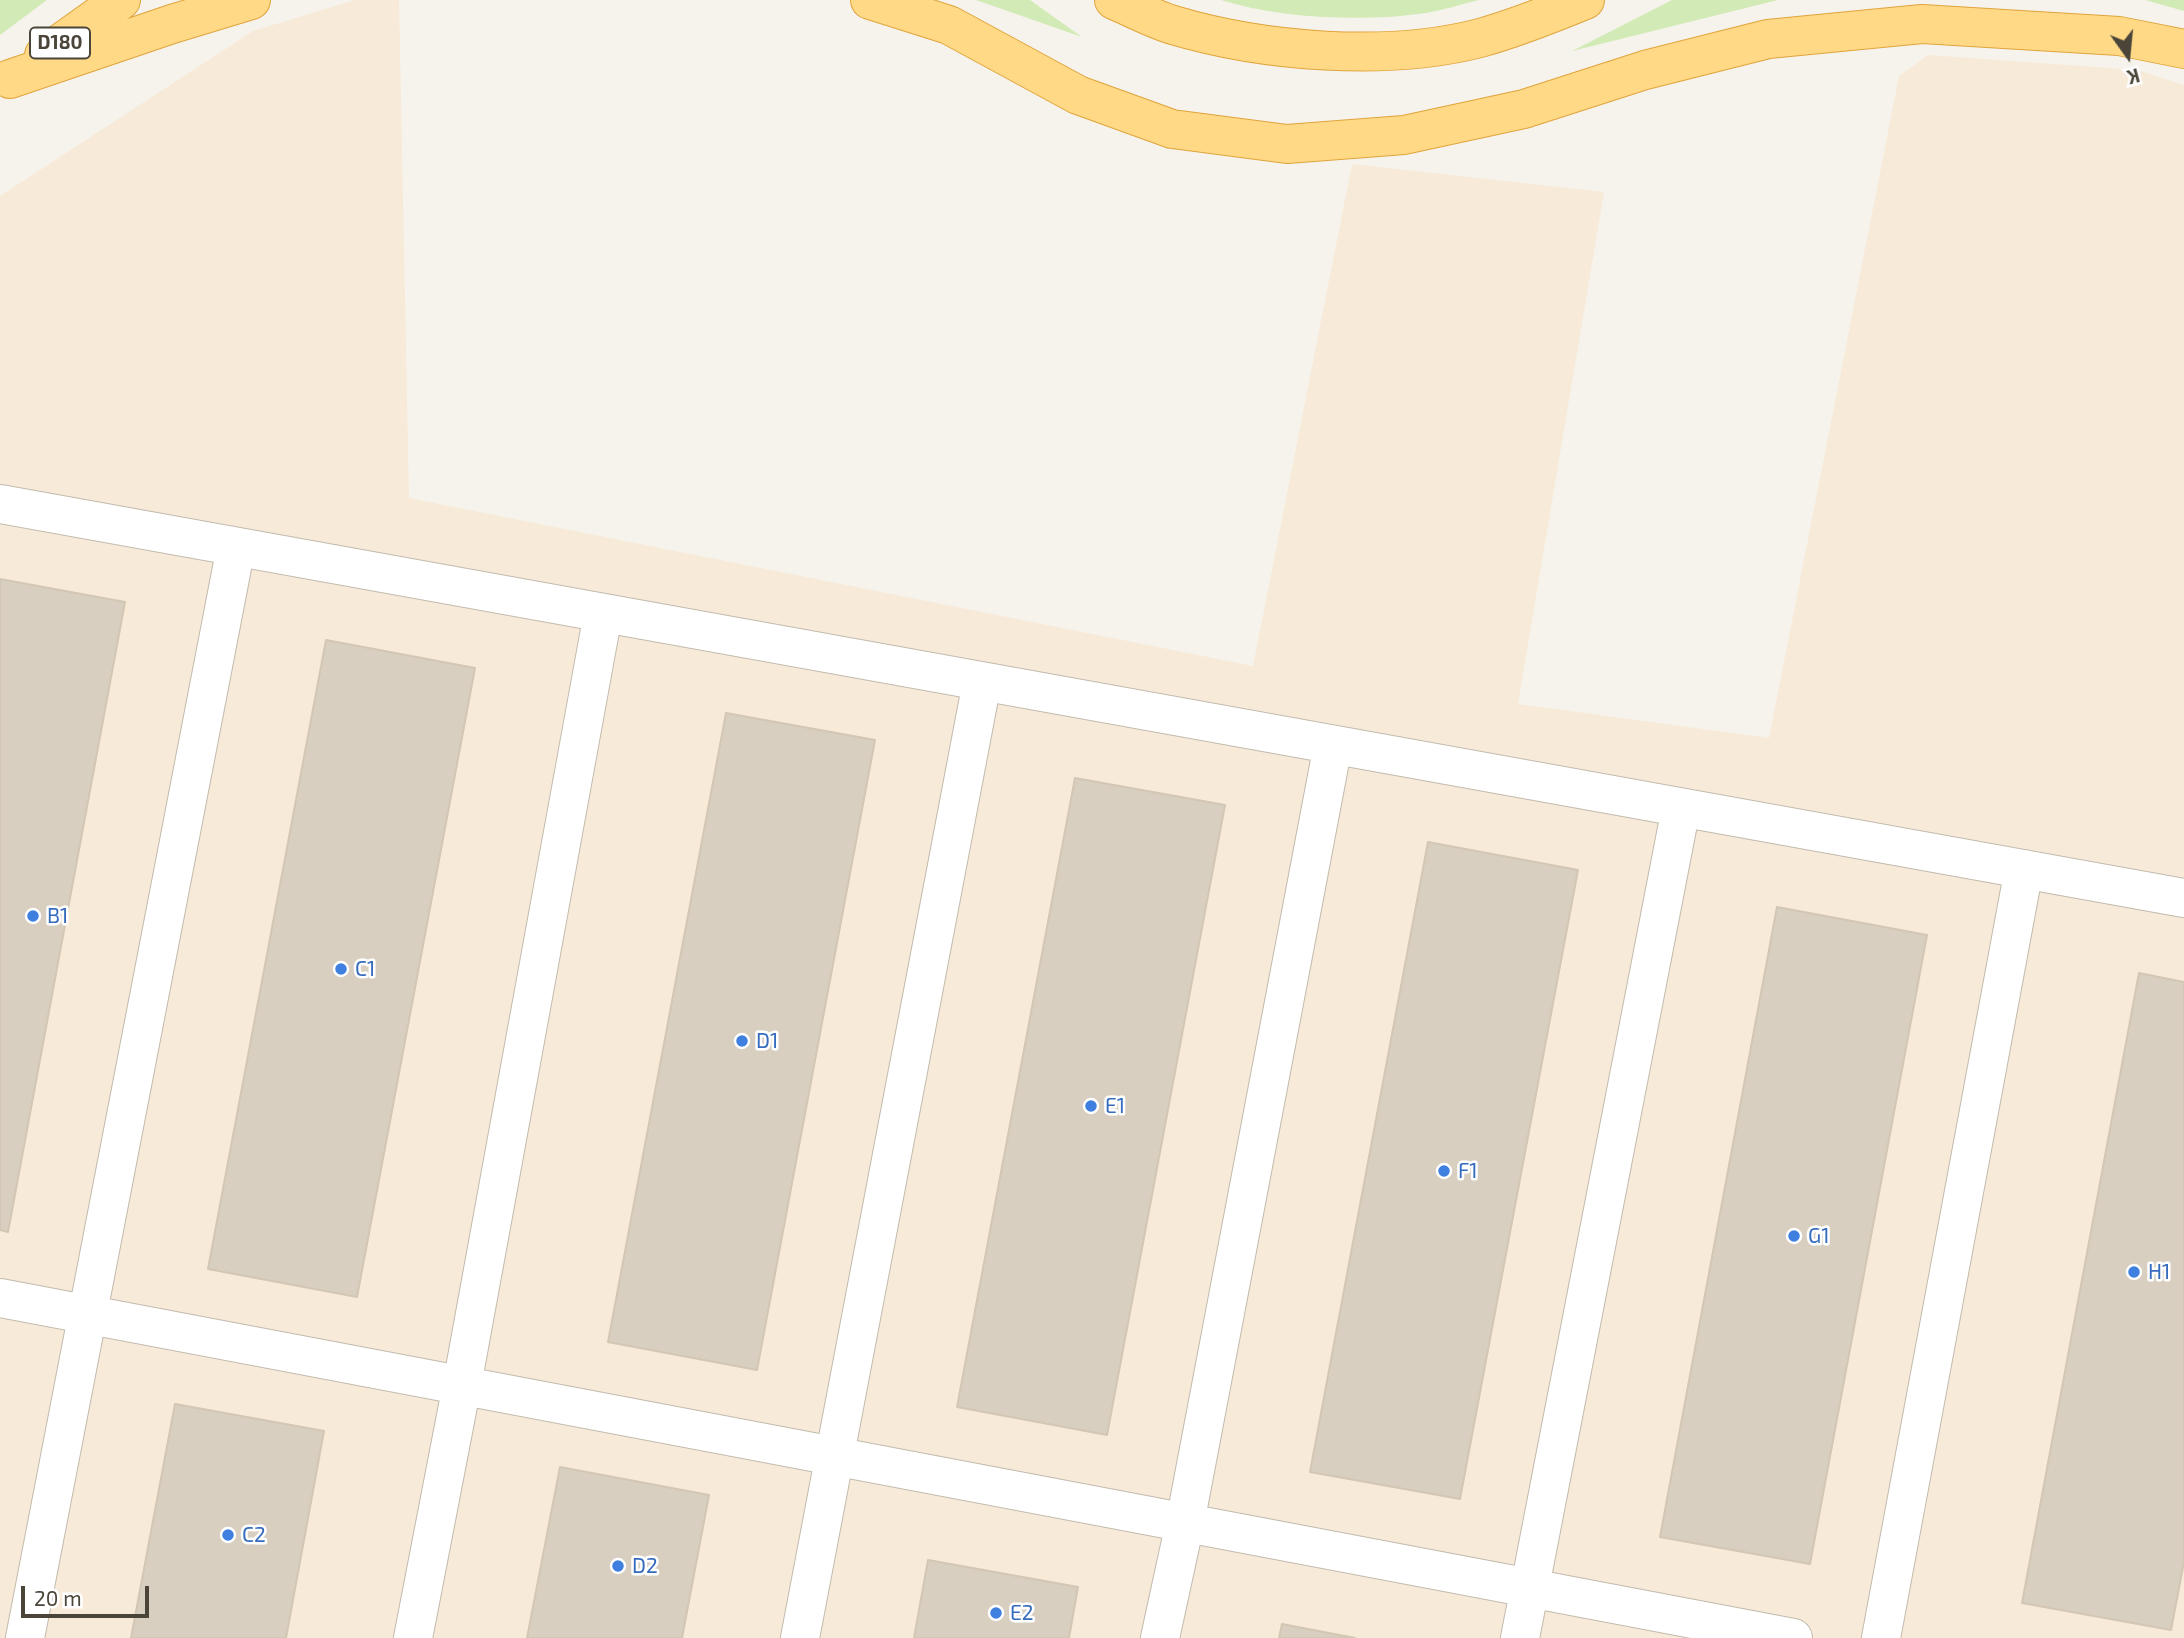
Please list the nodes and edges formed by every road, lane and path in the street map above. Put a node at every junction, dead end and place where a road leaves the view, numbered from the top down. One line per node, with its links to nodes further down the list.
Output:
1 (121, 0): 7 (highway, D180)
2 (251, 0): 7 (highway)
3 (870, 0): 6 (highway)
4 (1114, 0): 5 (highway)
5 (1586, 0)
6 (2184, 49)
7 (5, 83)
8 (0, 504): 9 (street)
9 (236, 547): 10 (street); 17 (street)
10 (603, 614): 11 (street); 18 (street)
11 (982, 682): 12 (street); 19 (street)
12 (1333, 745): 13 (street); 20 (street)
13 (1681, 808): 14 (street); 21 (street)
14 (2024, 869): 15 (street); 28 (street)
15 (2184, 898)
16 (0, 1298): 17 (street)
17 (88, 1313): 18 (street); 22 (street)
18 (462, 1385): 19 (street); 23 (street)
19 (834, 1456): 20 (street); 24 (street)
20 (1185, 1523): 21 (street); 25 (street)
21 (1531, 1588): 26 (street); 27 (street)
22 (25, 1638)
23 (414, 1638)
24 (800, 1638)
25 (1160, 1638)
26 (1520, 1638)
27 (1793, 1638)
28 (1881, 1638)

